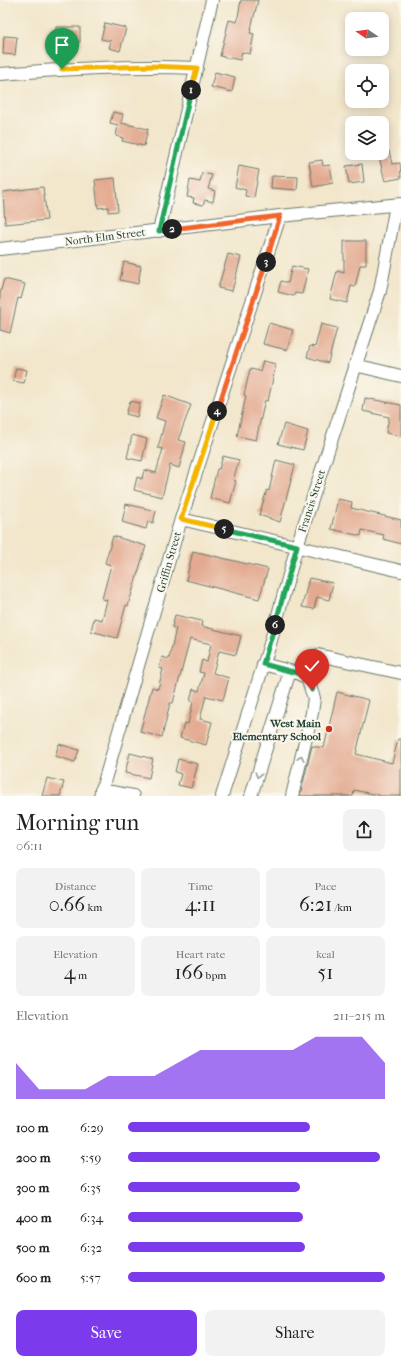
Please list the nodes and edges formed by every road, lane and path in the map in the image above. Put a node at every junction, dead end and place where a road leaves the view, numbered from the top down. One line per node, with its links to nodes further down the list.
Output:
1 (212, 0): 2 (street)
2 (197, 68): 3 (street); 6 (street)
3 (0, 74)
4 (399, 205): 5 (street, North Elm Street); 8 (street, Francis Street)
5 (280, 216): 6 (street, North Elm Street); 10 (street, Griffin Street)
6 (159, 231): 7 (street, North Elm Street)
7 (0, 249)
8 (355, 365): 9 (street); 11 (street, Francis Street)
9 (401, 376)
10 (181, 519): 11 (street); 16 (street, Griffin Street)
11 (297, 546): 12 (street); 13 (street, Francis Street)
12 (401, 571)
13 (263, 664): 14 (street); 18 (street, Francis Street)
14 (294, 672): 15 (street); 19 (street, one-way to 19); 20 (street, one-way to 14)
15 (401, 673)
16 (100, 793): 17 (street)
17 (133, 796)
18 (222, 796)
19 (251, 796)
20 (292, 796)

